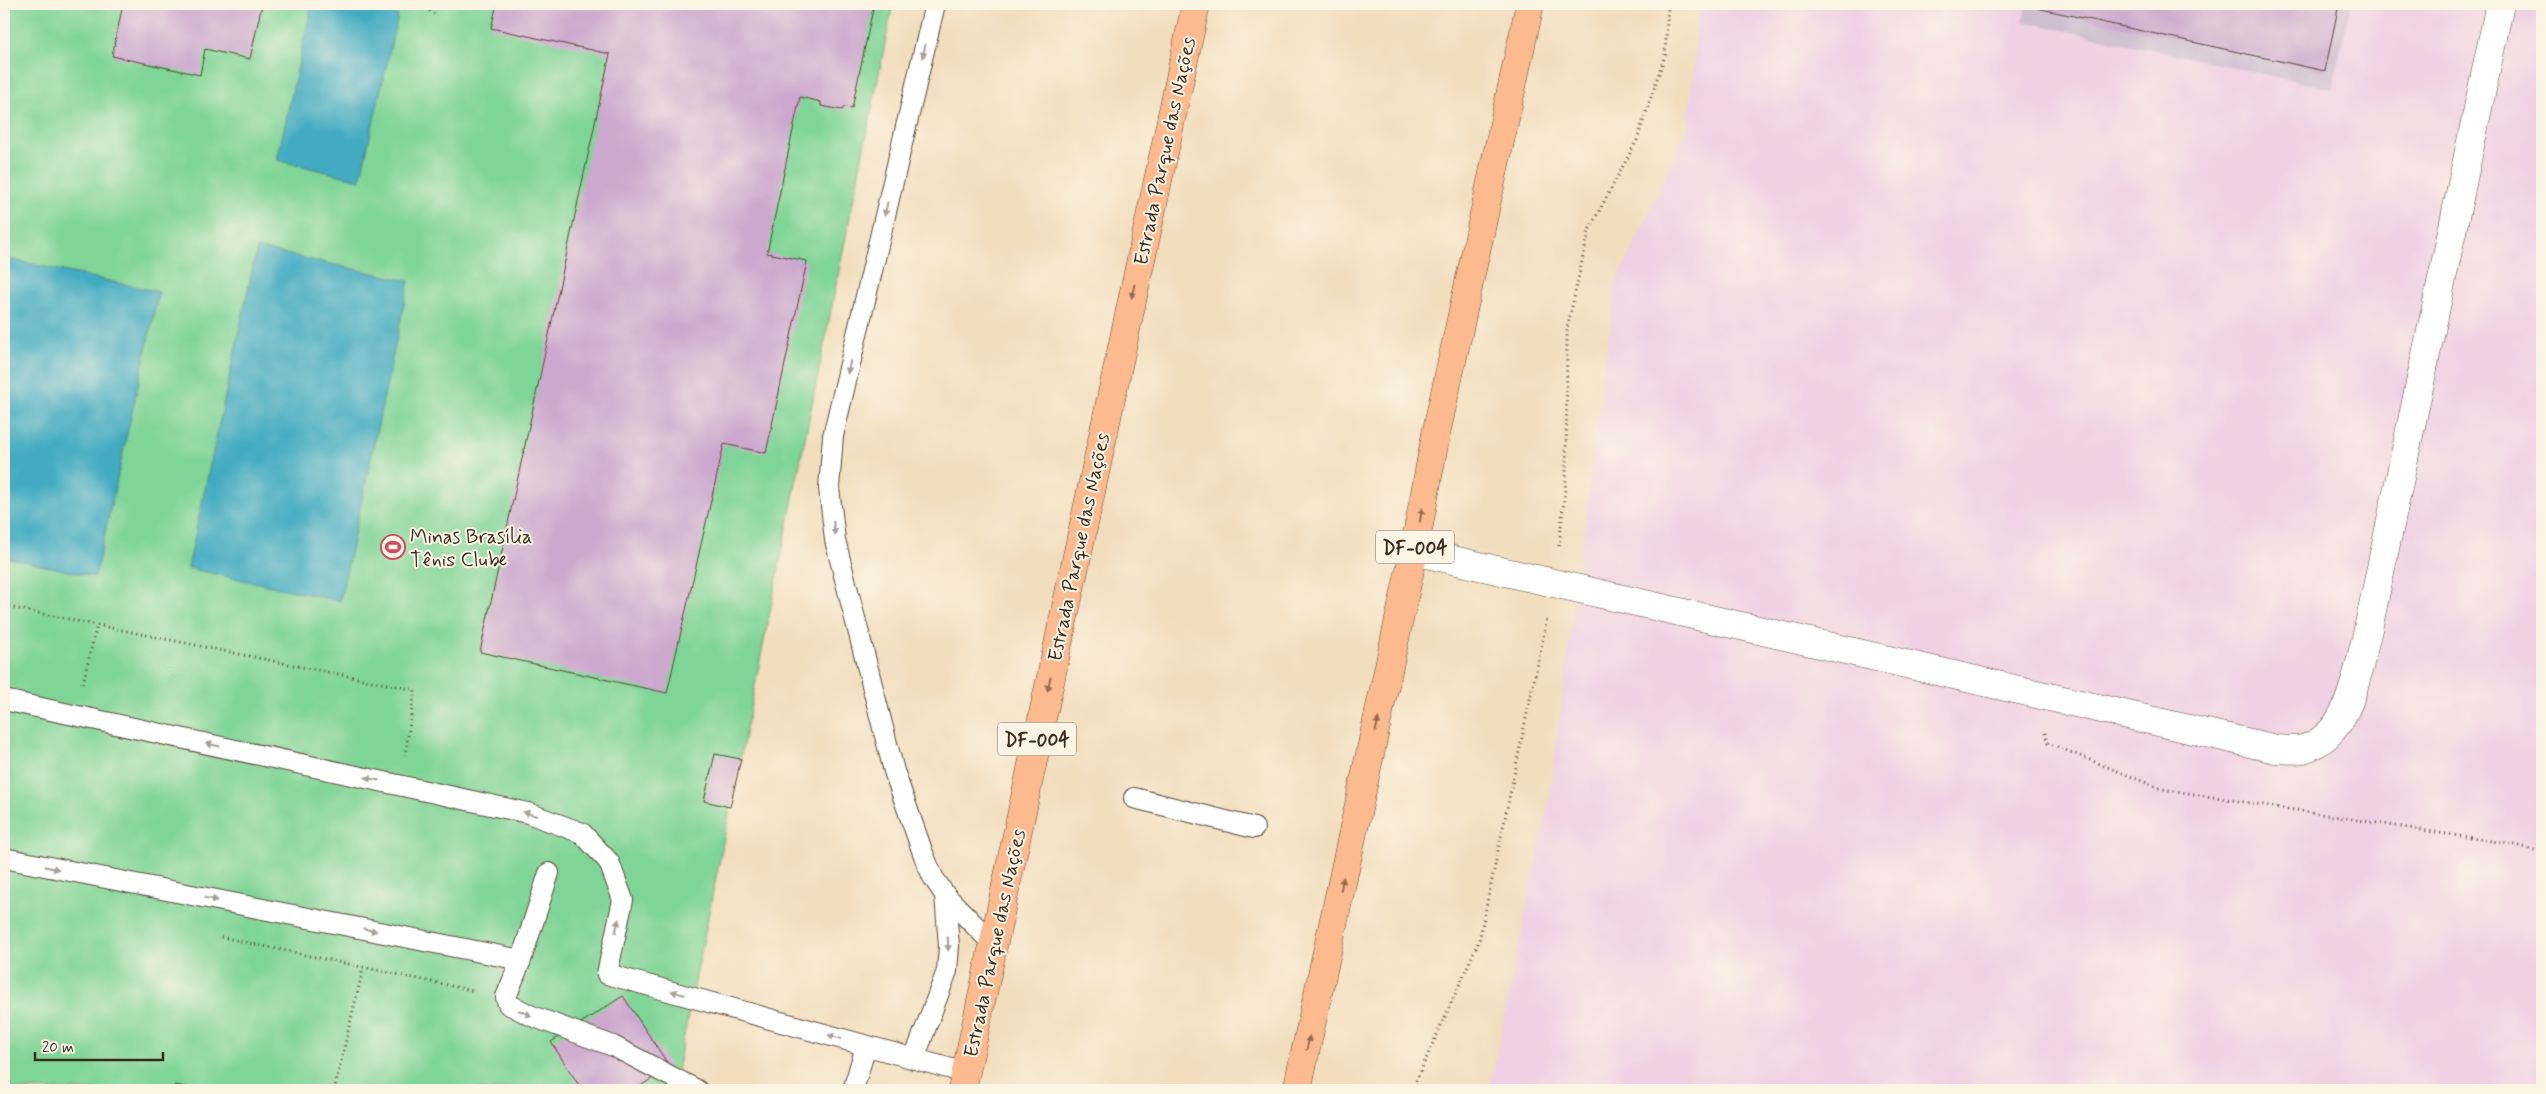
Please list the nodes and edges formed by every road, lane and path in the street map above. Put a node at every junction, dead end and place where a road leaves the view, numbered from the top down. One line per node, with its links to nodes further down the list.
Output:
1 (422, 4): 6 (path)
2 (935, 4): 19 (lane, one-way to 19)
3 (1196, 4): 21 (highway, Estrada Parque das Nações / DF-004, one-way to 21)
4 (1530, 4): 7 (highway, DF-004, one-way to 4)
5 (2500, 4): 10 (street)
6 (434, 14)
7 (1414, 550): 10 (street); 31 (highway, DF-004, one-way to 7)
8 (4, 606): 9 (path)
9 (97, 625): 12 (path); 13 (path)
10 (2031, 692): 16 (path)
11 (4, 700): 12 (lane)
12 (76, 715): 13 (lane, one-way to 12)
13 (401, 785): 25 (lane, one-way to 13)
14 (1134, 798): 15 (lane)
15 (1254, 828)
16 (2542, 852)
17 (4, 858): 22 (lane, one-way to 22)
18 (549, 873): 22 (lane)
19 (945, 895): 21 (lane); 26 (lane, one-way to 26)
20 (218, 936): 23 (path)
21 (994, 945): 27 (highway, Estrada Parque das Nações / DF-004)
22 (521, 960): 24 (lane)
23 (363, 969): 24 (path); 28 (path)
24 (506, 997): 29 (lane, one-way to 29)
25 (866, 1046): 26 (lane); 30 (lane)
26 (914, 1059): 27 (lane)
27 (964, 1082)
28 (334, 1090)
29 (697, 1090)
30 (852, 1090)
31 (1297, 1090)

